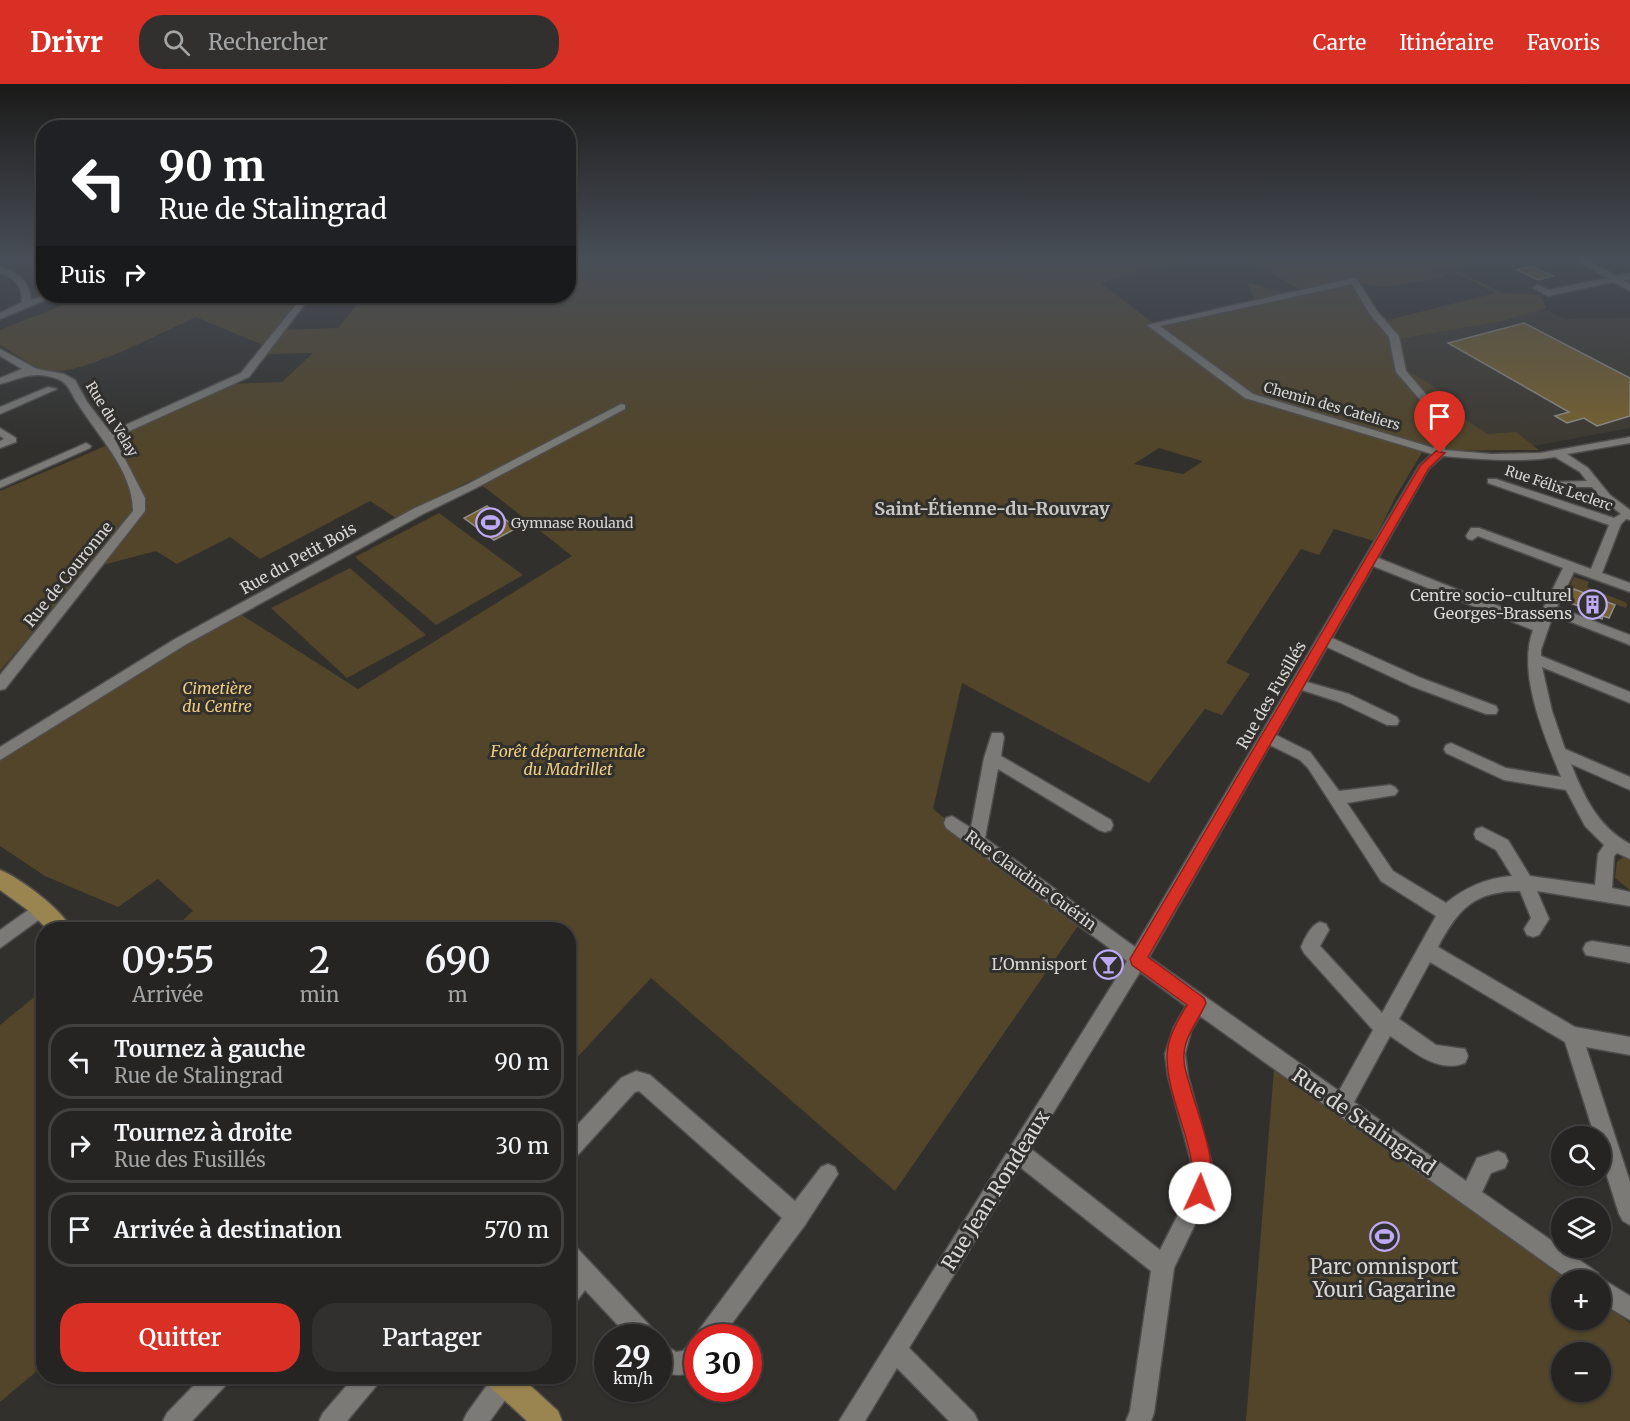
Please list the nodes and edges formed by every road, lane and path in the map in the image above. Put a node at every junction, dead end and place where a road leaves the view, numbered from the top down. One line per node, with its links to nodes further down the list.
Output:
1 (287, 322): 11 (street)
2 (1165, 322): 16 (street, Chemin des Cateliers)
3 (1382, 322): 16 (street, Chemin des Cateliers)
4 (0, 352): 5 (street, Rue du Velay)
5 (28, 370): 6 (street); 11 (street, Rue du Velay)
6 (0, 381)
7 (52, 389): 9 (street)
8 (621, 407): 45 (street, Rue du Petit Bois)
9 (0, 411)
10 (0, 431): 14 (street)
11 (108, 437): 23 (street, Rue du Velay)
12 (1630, 440): 13 (street, Chemin des Cateliers)
13 (1615, 443): 17 (street); 18 (street, Chemin des Cateliers)
14 (0, 445)
15 (86, 446): 21 (street)
16 (1440, 453): 18 (street, Chemin des Cateliers); 27 (street, Rue des Fusillés)
17 (1630, 453)
18 (1559, 454): 20 (street)
19 (1492, 481): 25 (street, Rue Félix Leclerc)
20 (1596, 484): 22 (street); 24 (street)
21 (0, 485)
22 (1557, 490)
23 (139, 511): 37 (street, Rue de Couronne)
24 (1628, 515): 25 (street)
25 (1616, 523): 29 (street)
26 (1472, 536): 28 (street)
27 (1371, 560): 32 (street); 33 (street, Rue des Fusillés)
28 (1570, 566): 29 (street); 31 (street)
29 (1595, 575): 30 (street)
30 (1630, 588)
31 (1550, 609): 32 (street); 34 (street)
32 (1542, 628): 35 (street)
33 (1324, 640): 36 (street, Rue des Fusillés); 39 (street)
34 (1630, 640)
35 (1533, 658): 38 (street); 44 (street)
36 (1298, 684): 40 (street); 42 (street, Rue des Fusillés)
37 (0, 685)
38 (1630, 698)
39 (1491, 710)
40 (1392, 721)
41 (997, 737): 46 (street)
42 (1268, 737): 50 (street); 70 (street, Rue des Fusillés)
43 (1451, 749): 48 (street)
44 (1560, 753): 47 (street); 48 (street)
45 (0, 754)
46 (992, 758): 52 (street); 54 (street)
47 (1630, 784)
48 (1573, 785): 55 (street)
49 (1390, 791): 50 (street)
50 (1335, 798): 62 (street)
51 (952, 823): 54 (street, Rue Claudine Guérin)
52 (1105, 825)
53 (1482, 834): 58 (street)
54 (974, 839): 70 (street, Rue Claudine Guérin)
55 (1614, 845): 56 (street); 59 (street)
56 (1630, 852)
57 (0, 879): 61 (main road)
58 (1525, 883): 59 (street); 62 (street); 64 (street)
59 (1603, 894): 60 (street)
60 (1630, 899)
61 (41, 909): 63 (main road); 66 (street)
62 (1447, 913): 68 (street)
63 (54, 922)
64 (1533, 929)
65 (1320, 930): 72 (street)
66 (0, 940)
67 (1592, 949): 69 (street)
68 (1428, 951): 72 (street); 73 (street)
69 (1630, 956)
70 (1138, 959): 71 (street, Rue de Stalingrad); 78 (street, Rue Jean Rondeaux)
71 (1198, 1003): 76 (street, Rue de Stalingrad); 85 (street)
72 (1386, 1026): 75 (street); 76 (street)
73 (1574, 1036): 74 (street); 82 (street)
74 (1630, 1046)
75 (1458, 1056)
76 (1342, 1105): 81 (street, Rue de Stalingrad)
77 (576, 1142): 83 (street)
78 (1018, 1152): 85 (street); 93 (street, Rue Jean Rondeaux)
79 (1498, 1161): 81 (street)
80 (828, 1174): 83 (street)
81 (1470, 1196): 86 (street, Rue de Stalingrad)
82 (1630, 1214)
83 (797, 1217): 92 (street)
84 (576, 1264): 87 (street)
85 (1163, 1266): 104 (street)
86 (1574, 1270)
87 (584, 1274): 88 (street); 91 (street)
88 (576, 1284)
89 (1611, 1296): 90 (street)
90 (1630, 1309)
91 (632, 1324)
92 (717, 1324)
93 (895, 1350): 102 (street, Rue Jean Rondeaux); 103 (street)
94 (211, 1384): 98 (street)
95 (363, 1384): 99 (street)
96 (500, 1384): 100 (street)
97 (510, 1384): 101 (main road)
98 (175, 1421)
99 (331, 1421)
100 (475, 1421)
101 (548, 1421)
102 (851, 1421)
103 (966, 1421)
104 (1138, 1421)

